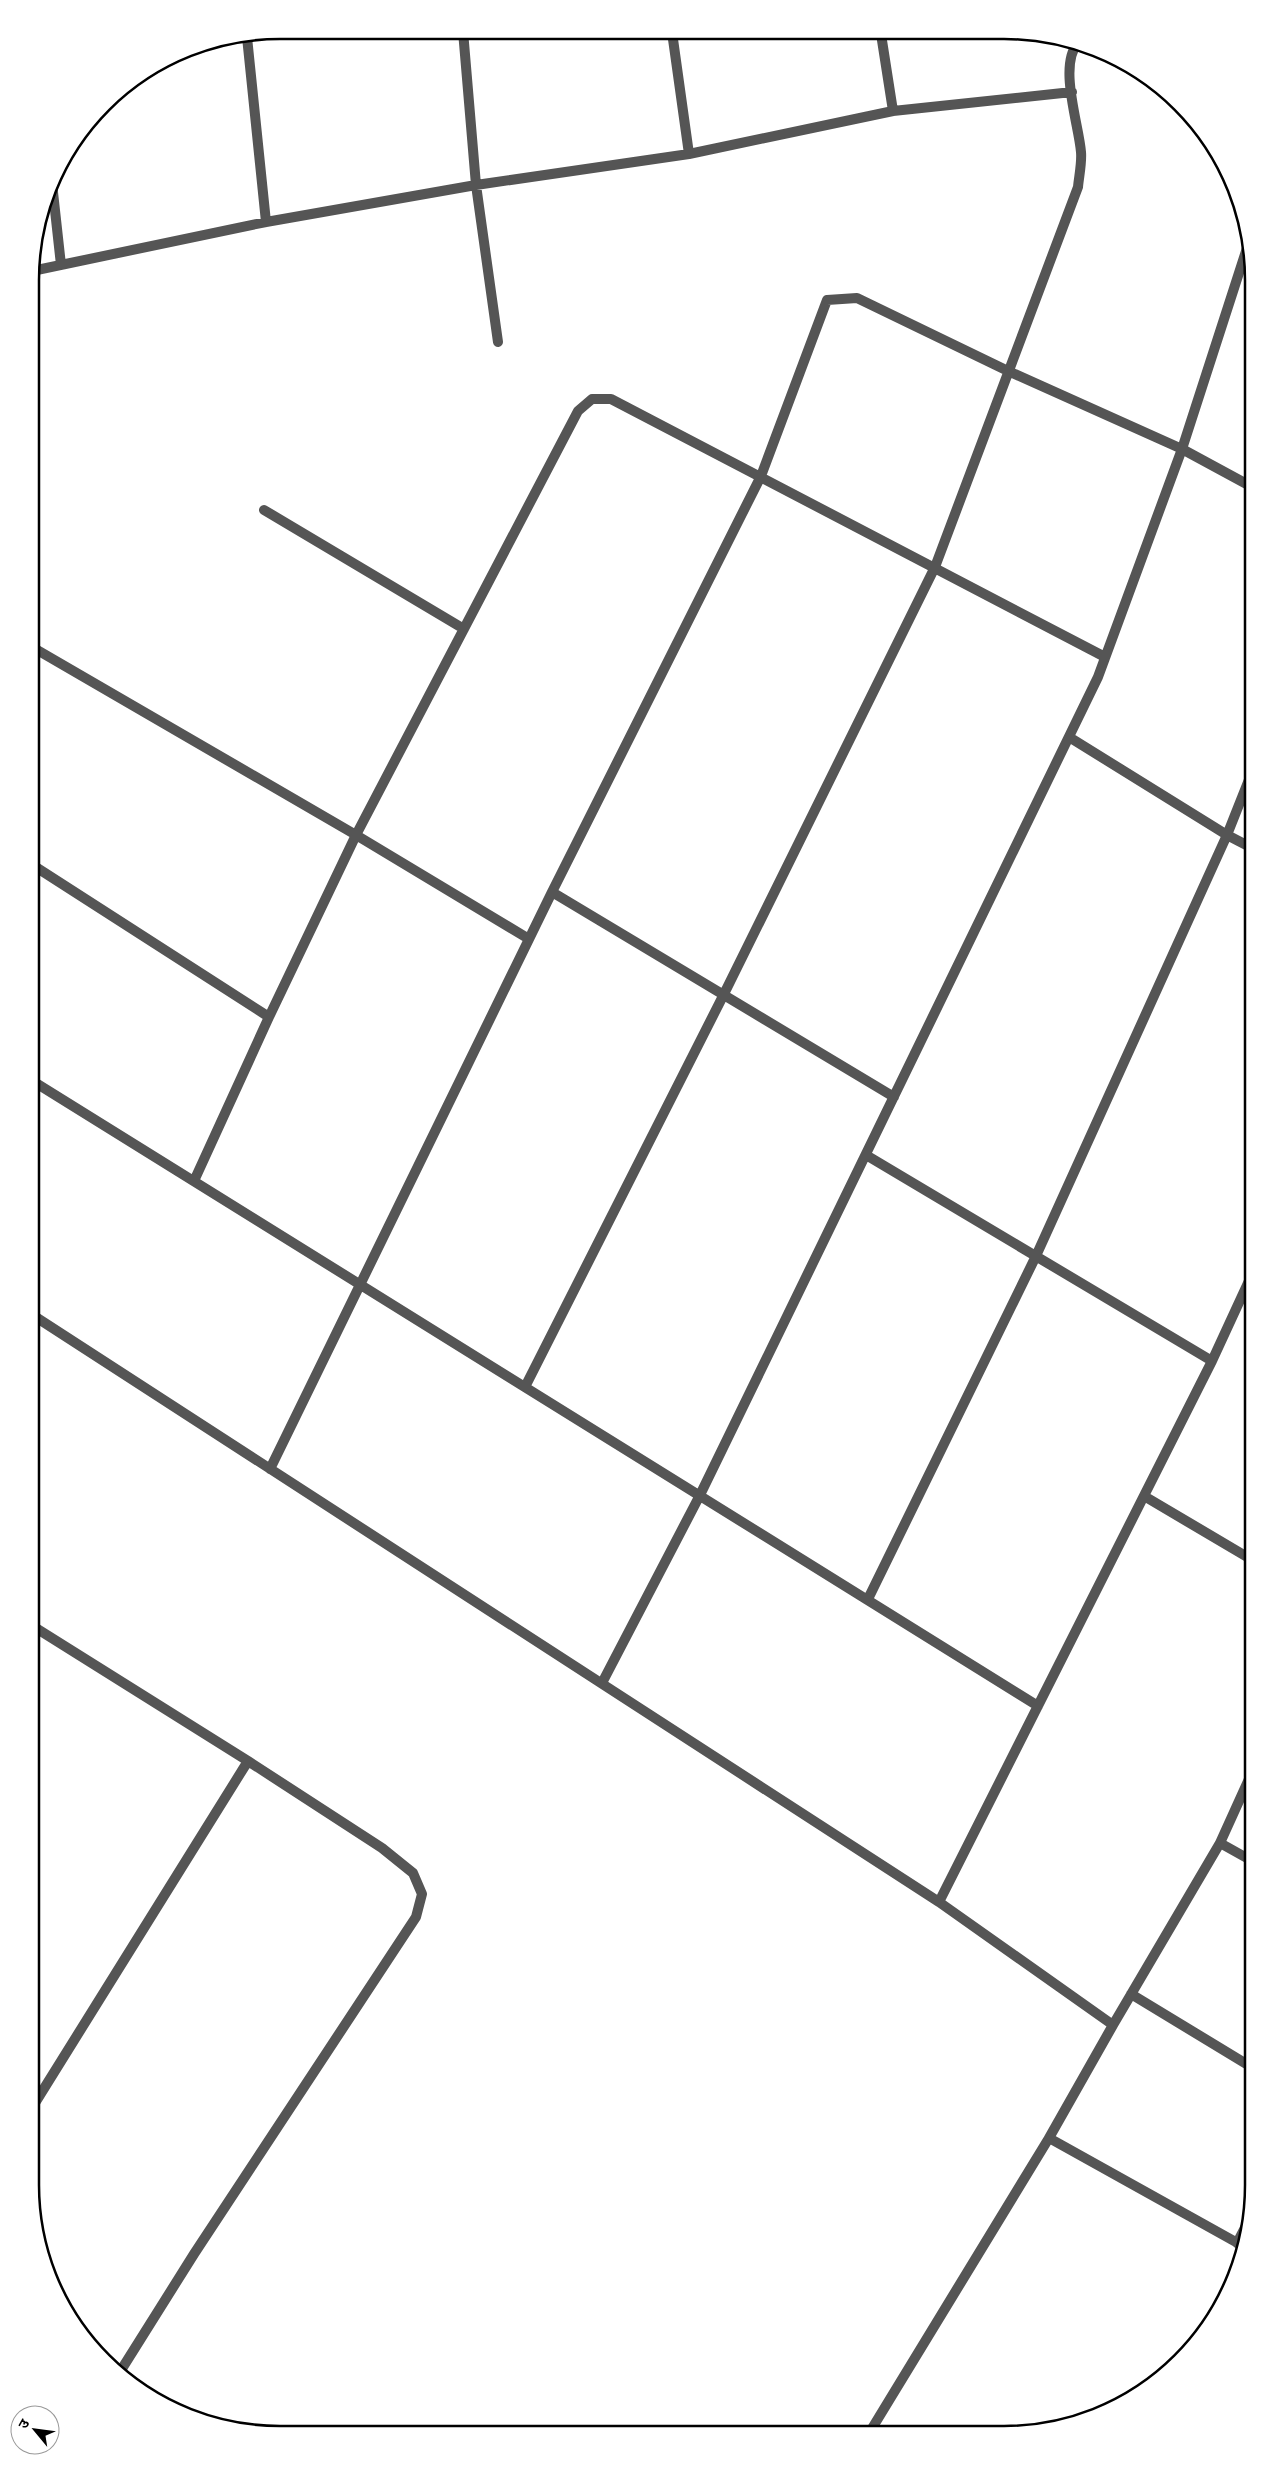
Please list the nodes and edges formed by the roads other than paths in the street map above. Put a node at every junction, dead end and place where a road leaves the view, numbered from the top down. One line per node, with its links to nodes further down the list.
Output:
1 (464, 39): 9 (street)
2 (673, 39): 8 (street)
3 (882, 39): 7 (street)
4 (248, 41): 11 (street)
5 (1075, 50): 6 (street)
6 (1072, 92): 7 (street); 16 (street)
7 (893, 111): 8 (street)
8 (689, 154): 9 (street)
9 (476, 185): 11 (street); 15 (street)
10 (54, 197): 13 (street)
11 (266, 222): 13 (street)
12 (1244, 257): 17 (street)
13 (62, 265): 14 (street)
14 (39, 270)
15 (498, 342)
16 (1008, 371): 17 (street); 18 (street); 21 (street)
17 (1182, 450): 19 (street); 24 (street)
18 (760, 476): 21 (street); 22 (street); 31 (street)
19 (1245, 483)
20 (264, 510): 22 (street)
21 (935, 567): 24 (street); 33 (street)
22 (464, 629): 27 (street)
23 (39, 651): 27 (street)
24 (1105, 657): 25 (street)
25 (1069, 737): 28 (street); 36 (street)
26 (1245, 790): 28 (street)
27 (356, 835): 32 (street); 34 (street)
28 (1227, 835): 29 (street); 39 (street)
29 (1245, 844)
30 (39, 869): 34 (street)
31 (552, 892): 32 (street); 33 (street)
32 (529, 939): 40 (street)
33 (724, 994): 36 (street); 44 (street)
34 (268, 1017): 38 (street)
35 (39, 1085): 38 (street)
36 (894, 1097): 37 (street)
37 (866, 1155): 39 (street); 46 (street)
38 (194, 1181): 40 (street)
39 (1036, 1256): 43 (street); 49 (street)
40 (361, 1285): 44 (street); 45 (street)
41 (1245, 1290): 43 (street)
42 (39, 1319): 45 (street)
43 (1212, 1361): 47 (street)
44 (525, 1387): 46 (street)
45 (270, 1469): 51 (street)
46 (700, 1495): 49 (street); 51 (street)
47 (1144, 1496): 48 (street); 52 (street)
48 (1245, 1556)
49 (868, 1599): 52 (street)
50 (39, 1631): 53 (street)
51 (602, 1683): 57 (street)
52 (1038, 1706): 57 (street)
53 (248, 1761): 61 (street); 64 (street)
54 (1245, 1788): 55 (street)
55 (1220, 1843): 56 (street); 58 (street)
56 (1245, 1857)
57 (939, 1902): 59 (street)
58 (1131, 1994): 59 (street); 60 (street)
59 (1113, 2025): 62 (street)
60 (1245, 2063)
61 (39, 2097)
62 (1050, 2138): 63 (street); 65 (street)
63 (1238, 2243)
64 (122, 2367)
65 (874, 2426)

